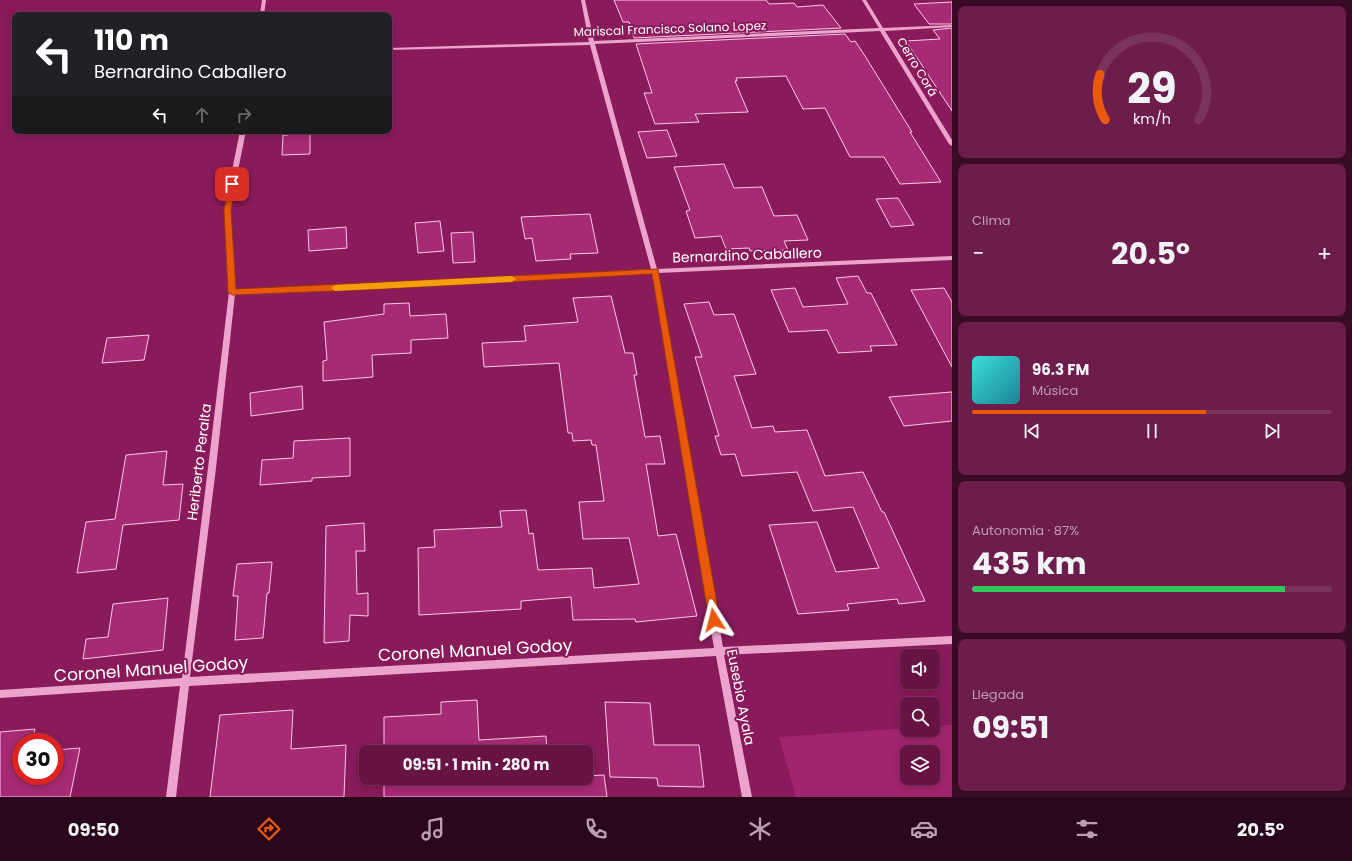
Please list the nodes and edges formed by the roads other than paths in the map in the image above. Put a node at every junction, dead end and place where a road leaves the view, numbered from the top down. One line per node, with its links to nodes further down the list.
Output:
1 (264, 0): 4 (street)
2 (583, 0): 7 (street, Eusebio Ayala)
3 (864, 0): 6 (street, Cerro Corá)
4 (262, 12)
5 (952, 26): 6 (street, Mariscal Francisco Solano Lopez)
6 (882, 30): 7 (street, Mariscal Francisco Solano Lopez); 10 (street, Cerro Corá)
7 (592, 43): 8 (street, Mariscal Francisco Solano Lopez); 12 (street, Eusebio Ayala)
8 (392, 49)
9 (241, 134): 13 (street, Heriberto Peralta)
10 (952, 144)
11 (952, 258): 12 (street, Bernardino Caballero)
12 (655, 271): 13 (street, Bernardino Caballero); 15 (street, Eusebio Ayala)
13 (232, 292): 16 (street, Heriberto Peralta)
14 (952, 640): 15 (street, Coronel Manuel Godoy)
15 (719, 651): 16 (street, Coronel Manuel Godoy); 19 (street, Eusebio Ayala)
16 (186, 681): 17 (street, Coronel Manuel Godoy); 18 (street, Heriberto Peralta)
17 (0, 694)
18 (171, 797)
19 (747, 797)

